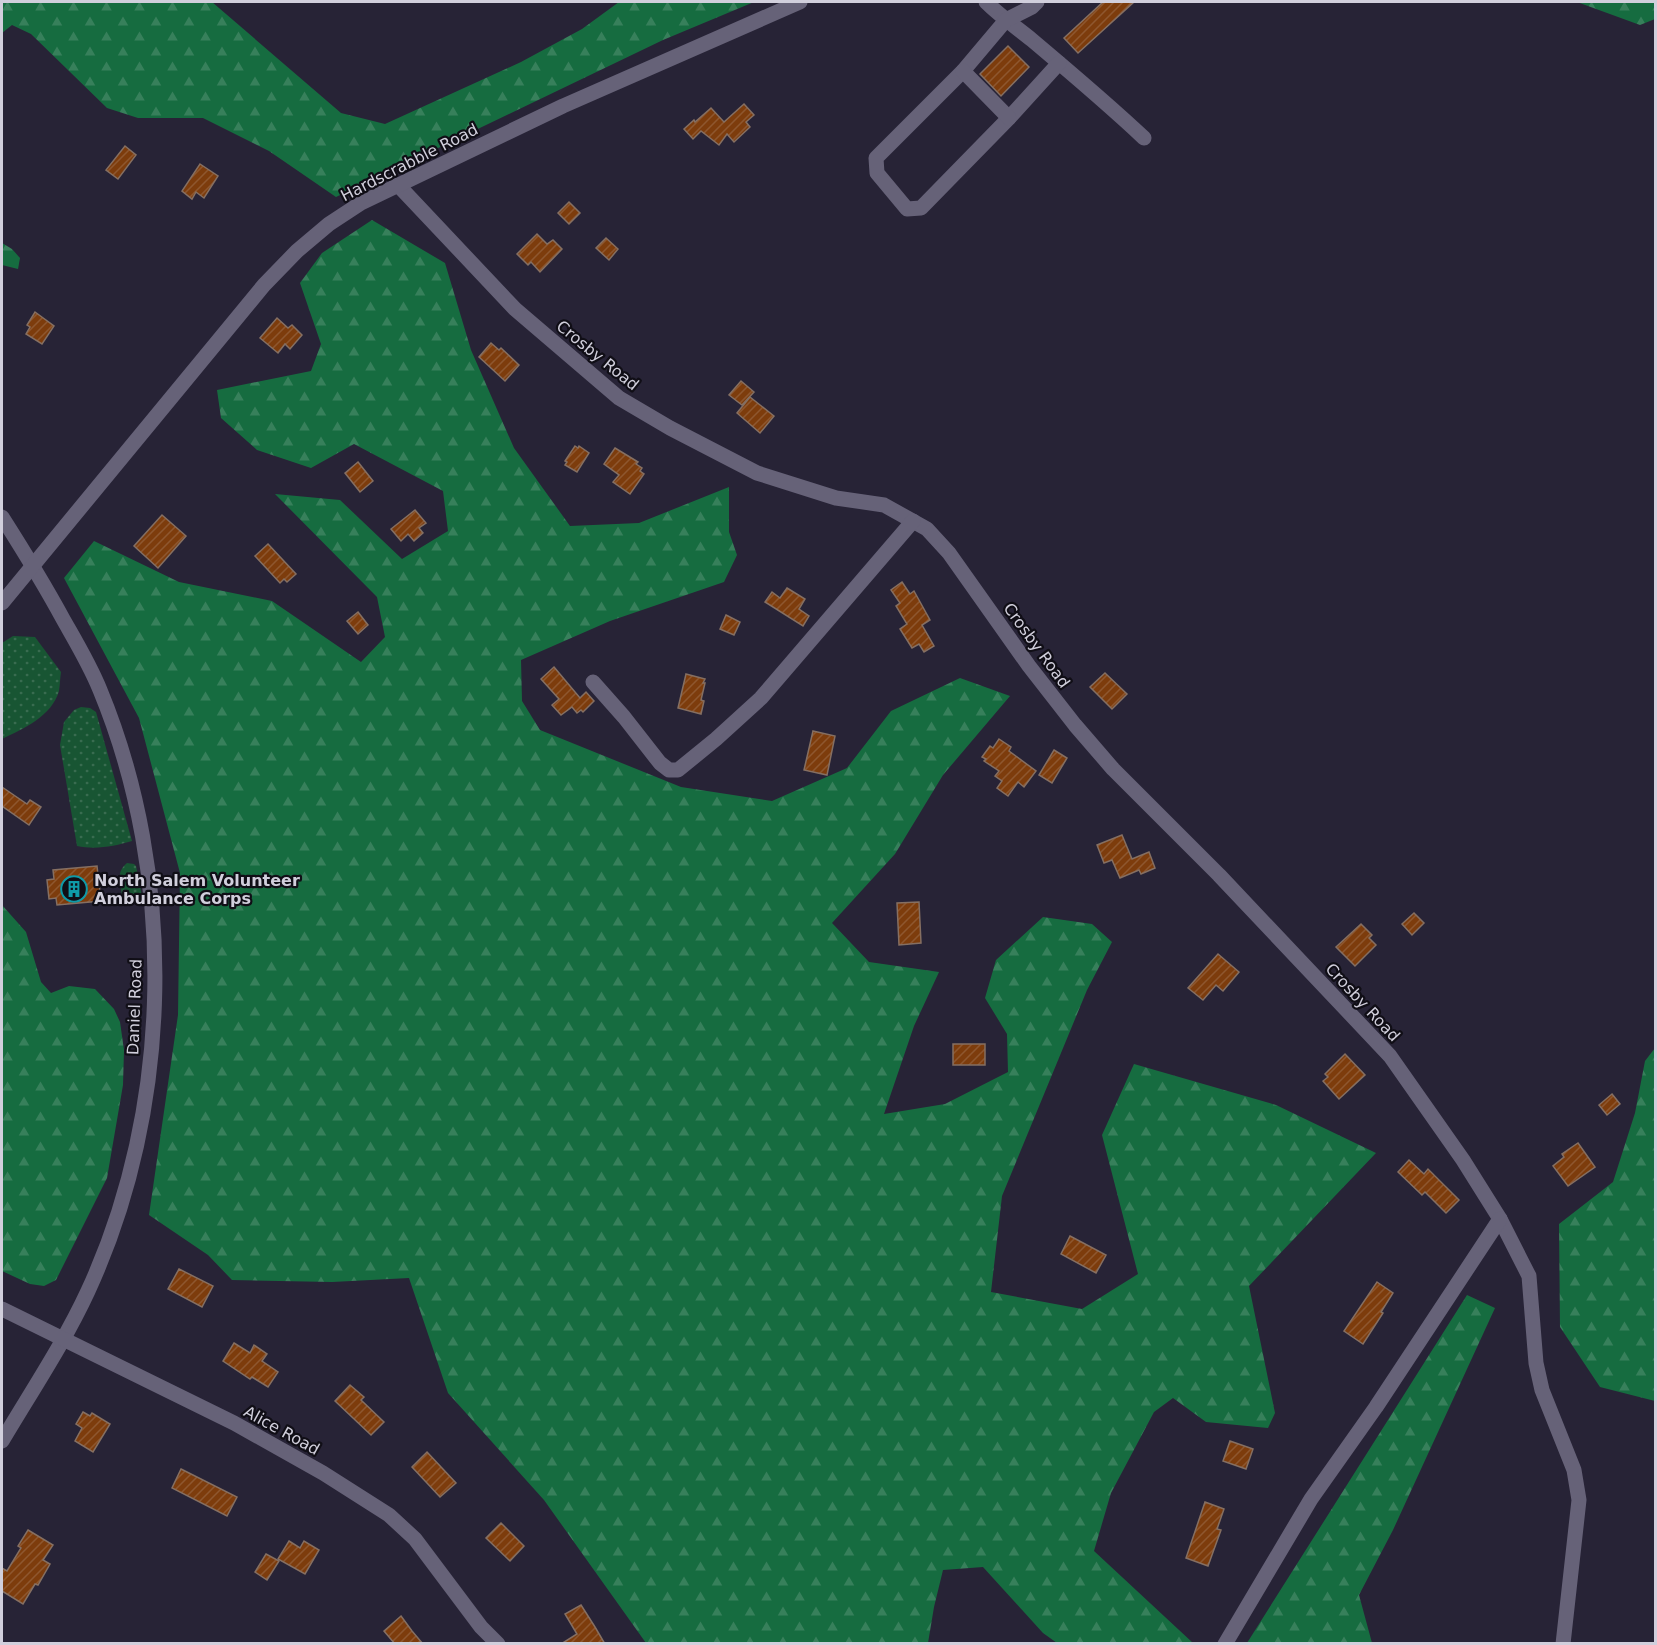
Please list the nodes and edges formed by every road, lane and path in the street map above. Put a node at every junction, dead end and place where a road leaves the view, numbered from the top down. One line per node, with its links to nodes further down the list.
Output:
1 (800, 2): 9 (street, Hardscrabble Road)
2 (986, 2): 4 (street)
3 (1037, 2): 4 (street)
4 (1006, 20): 5 (street); 6 (street)
5 (1059, 63): 7 (street); 8 (street)
6 (963, 71): 7 (street); 7 (street)
7 (1009, 118)
8 (1144, 138)
9 (398, 185): 11 (street, Crosby Road); 12 (street, Hardscrabble Road)
10 (2, 517): 12 (street, Daniel Road)
11 (913, 521): 14 (street); 15 (street, Crosby Road)
12 (33, 566): 13 (street, Hardscrabble Road); 17 (street, Daniel Road)
13 (2, 603)
14 (593, 682)
15 (1500, 1219): 20 (street); 21 (street, Crosby Road)
16 (2, 1309): 17 (street, Alice Road)
17 (63, 1340): 18 (street, Daniel Road); 19 (street, Alice Road)
18 (2, 1442)
19 (498, 1644)
20 (1225, 1644)
21 (1563, 1644)

